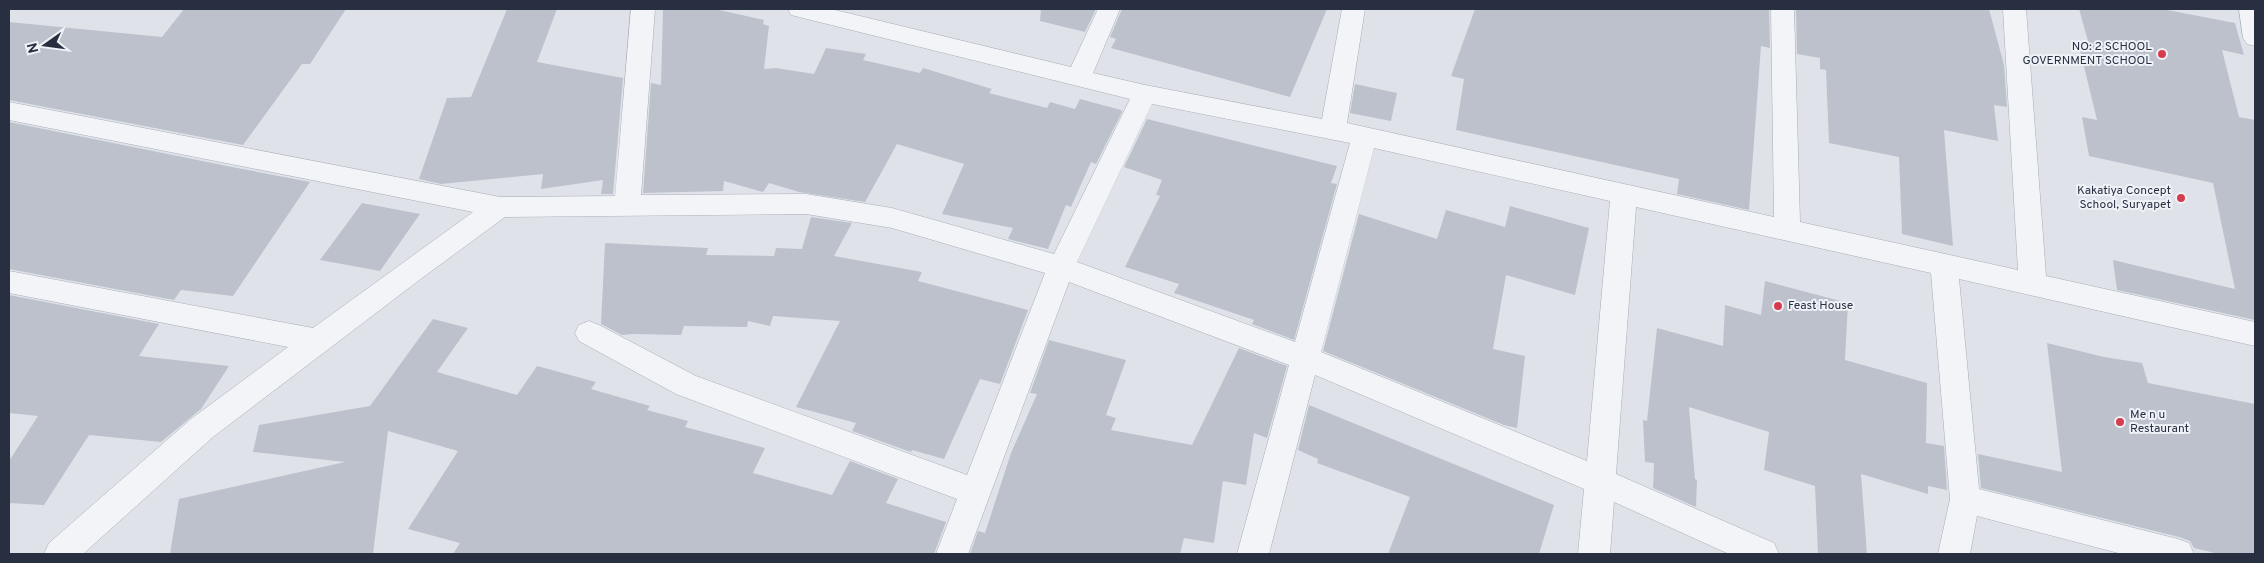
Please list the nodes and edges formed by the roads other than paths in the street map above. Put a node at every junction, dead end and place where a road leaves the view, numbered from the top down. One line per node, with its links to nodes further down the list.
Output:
1 (643, 9): 16 (street)
2 (799, 9): 9 (street)
3 (1109, 9): 9 (street)
4 (1354, 9): 12 (street)
5 (1783, 9): 17 (street)
6 (2015, 9): 21 (street)
7 (2250, 9): 8 (street)
8 (2255, 38)
9 (1079, 77): 10 (street)
10 (1145, 94): 12 (street); 19 (street)
11 (9, 111): 15 (street)
12 (1333, 130): 13 (street)
13 (1364, 136): 14 (street); 25 (street)
14 (1624, 195): 17 (street); 26 (street)
15 (500, 207): 16 (street); 24 (street)
16 (627, 207): 19 (street)
17 (1787, 231): 18 (street)
18 (1944, 265): 21 (street); 28 (street)
19 (1061, 267): 25 (street); 27 (street)
20 (9, 282): 24 (street)
21 (2033, 284): 23 (street)
22 (589, 333): 27 (street)
23 (2255, 334)
24 (318, 341): 29 (street)
25 (1304, 358): 26 (street); 31 (street)
26 (1600, 481): 32 (street); 33 (street)
27 (975, 492): 30 (street)
28 (1965, 499): 34 (street); 35 (street)
29 (60, 554)
30 (952, 554)
31 (1253, 554)
32 (1594, 554)
33 (1763, 554)
34 (1954, 554)
35 (2178, 554)

